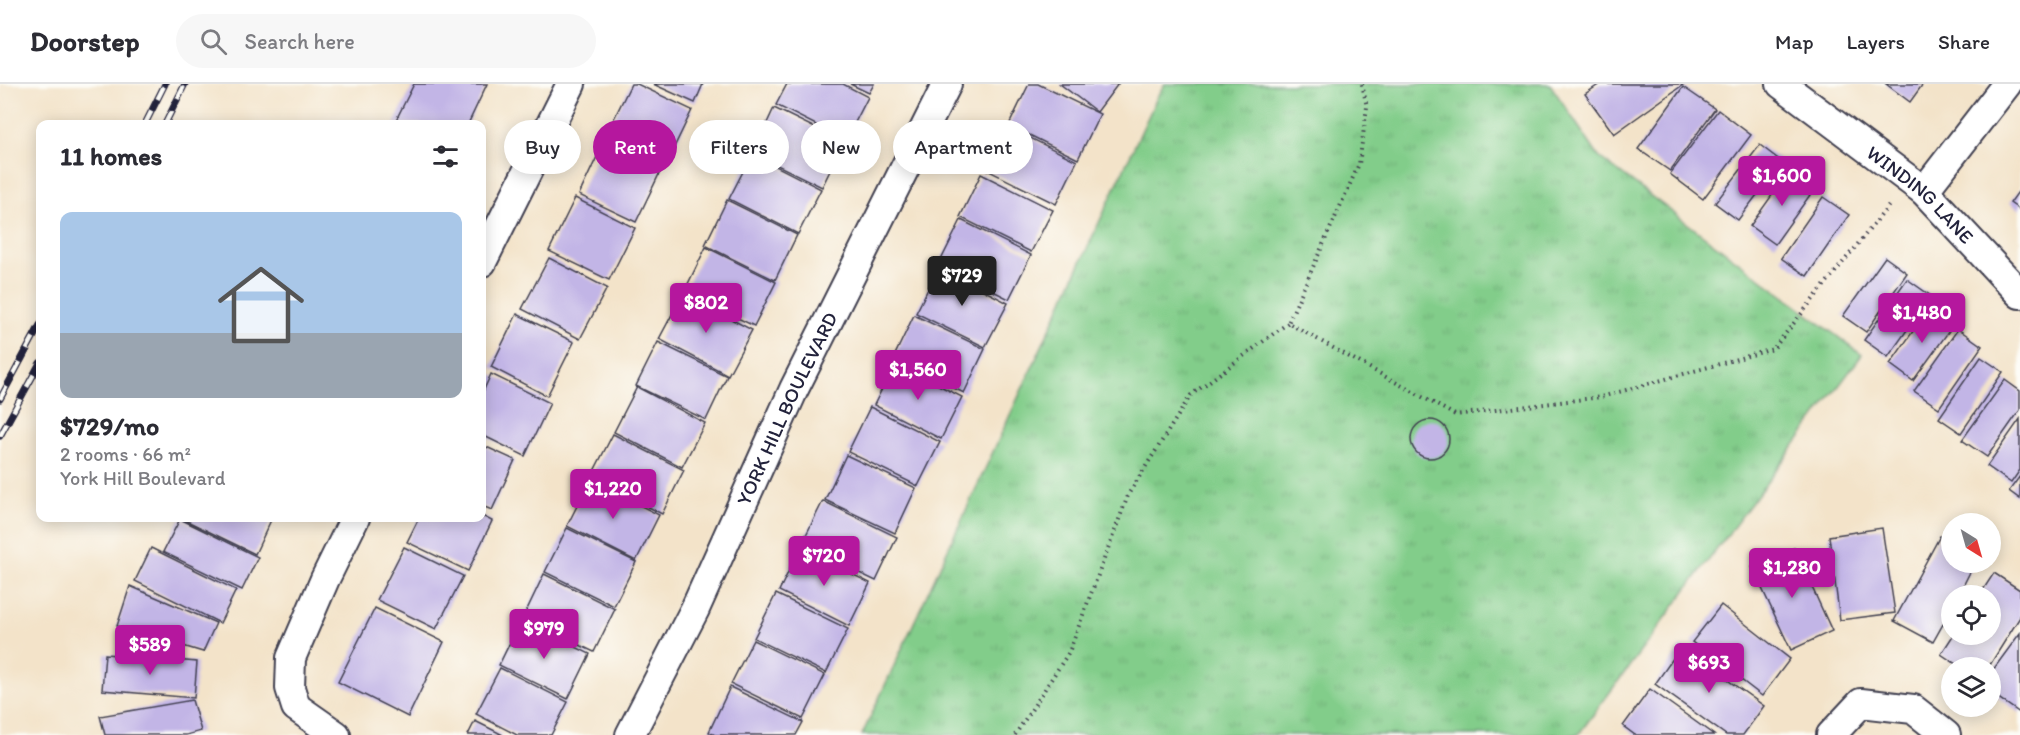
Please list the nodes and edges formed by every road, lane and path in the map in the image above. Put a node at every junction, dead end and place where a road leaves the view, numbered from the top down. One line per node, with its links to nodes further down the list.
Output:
1 (571, 84): 7 (street)
2 (947, 84): 12 (street, YORK HILL BOULEVARD)
3 (1362, 84): 9 (path)
4 (1781, 84): 6 (street, WINDING LANE)
5 (2007, 84): 6 (street)
6 (1917, 185): 8 (street, WINDING LANE); 9 (path)
7 (486, 254)
8 (2020, 294)
9 (1288, 323): 13 (path)
10 (353, 522): 11 (street)
11 (336, 735)
12 (630, 735)
13 (1015, 735)
14 (1831, 735): 15 (street)
15 (1946, 735)

